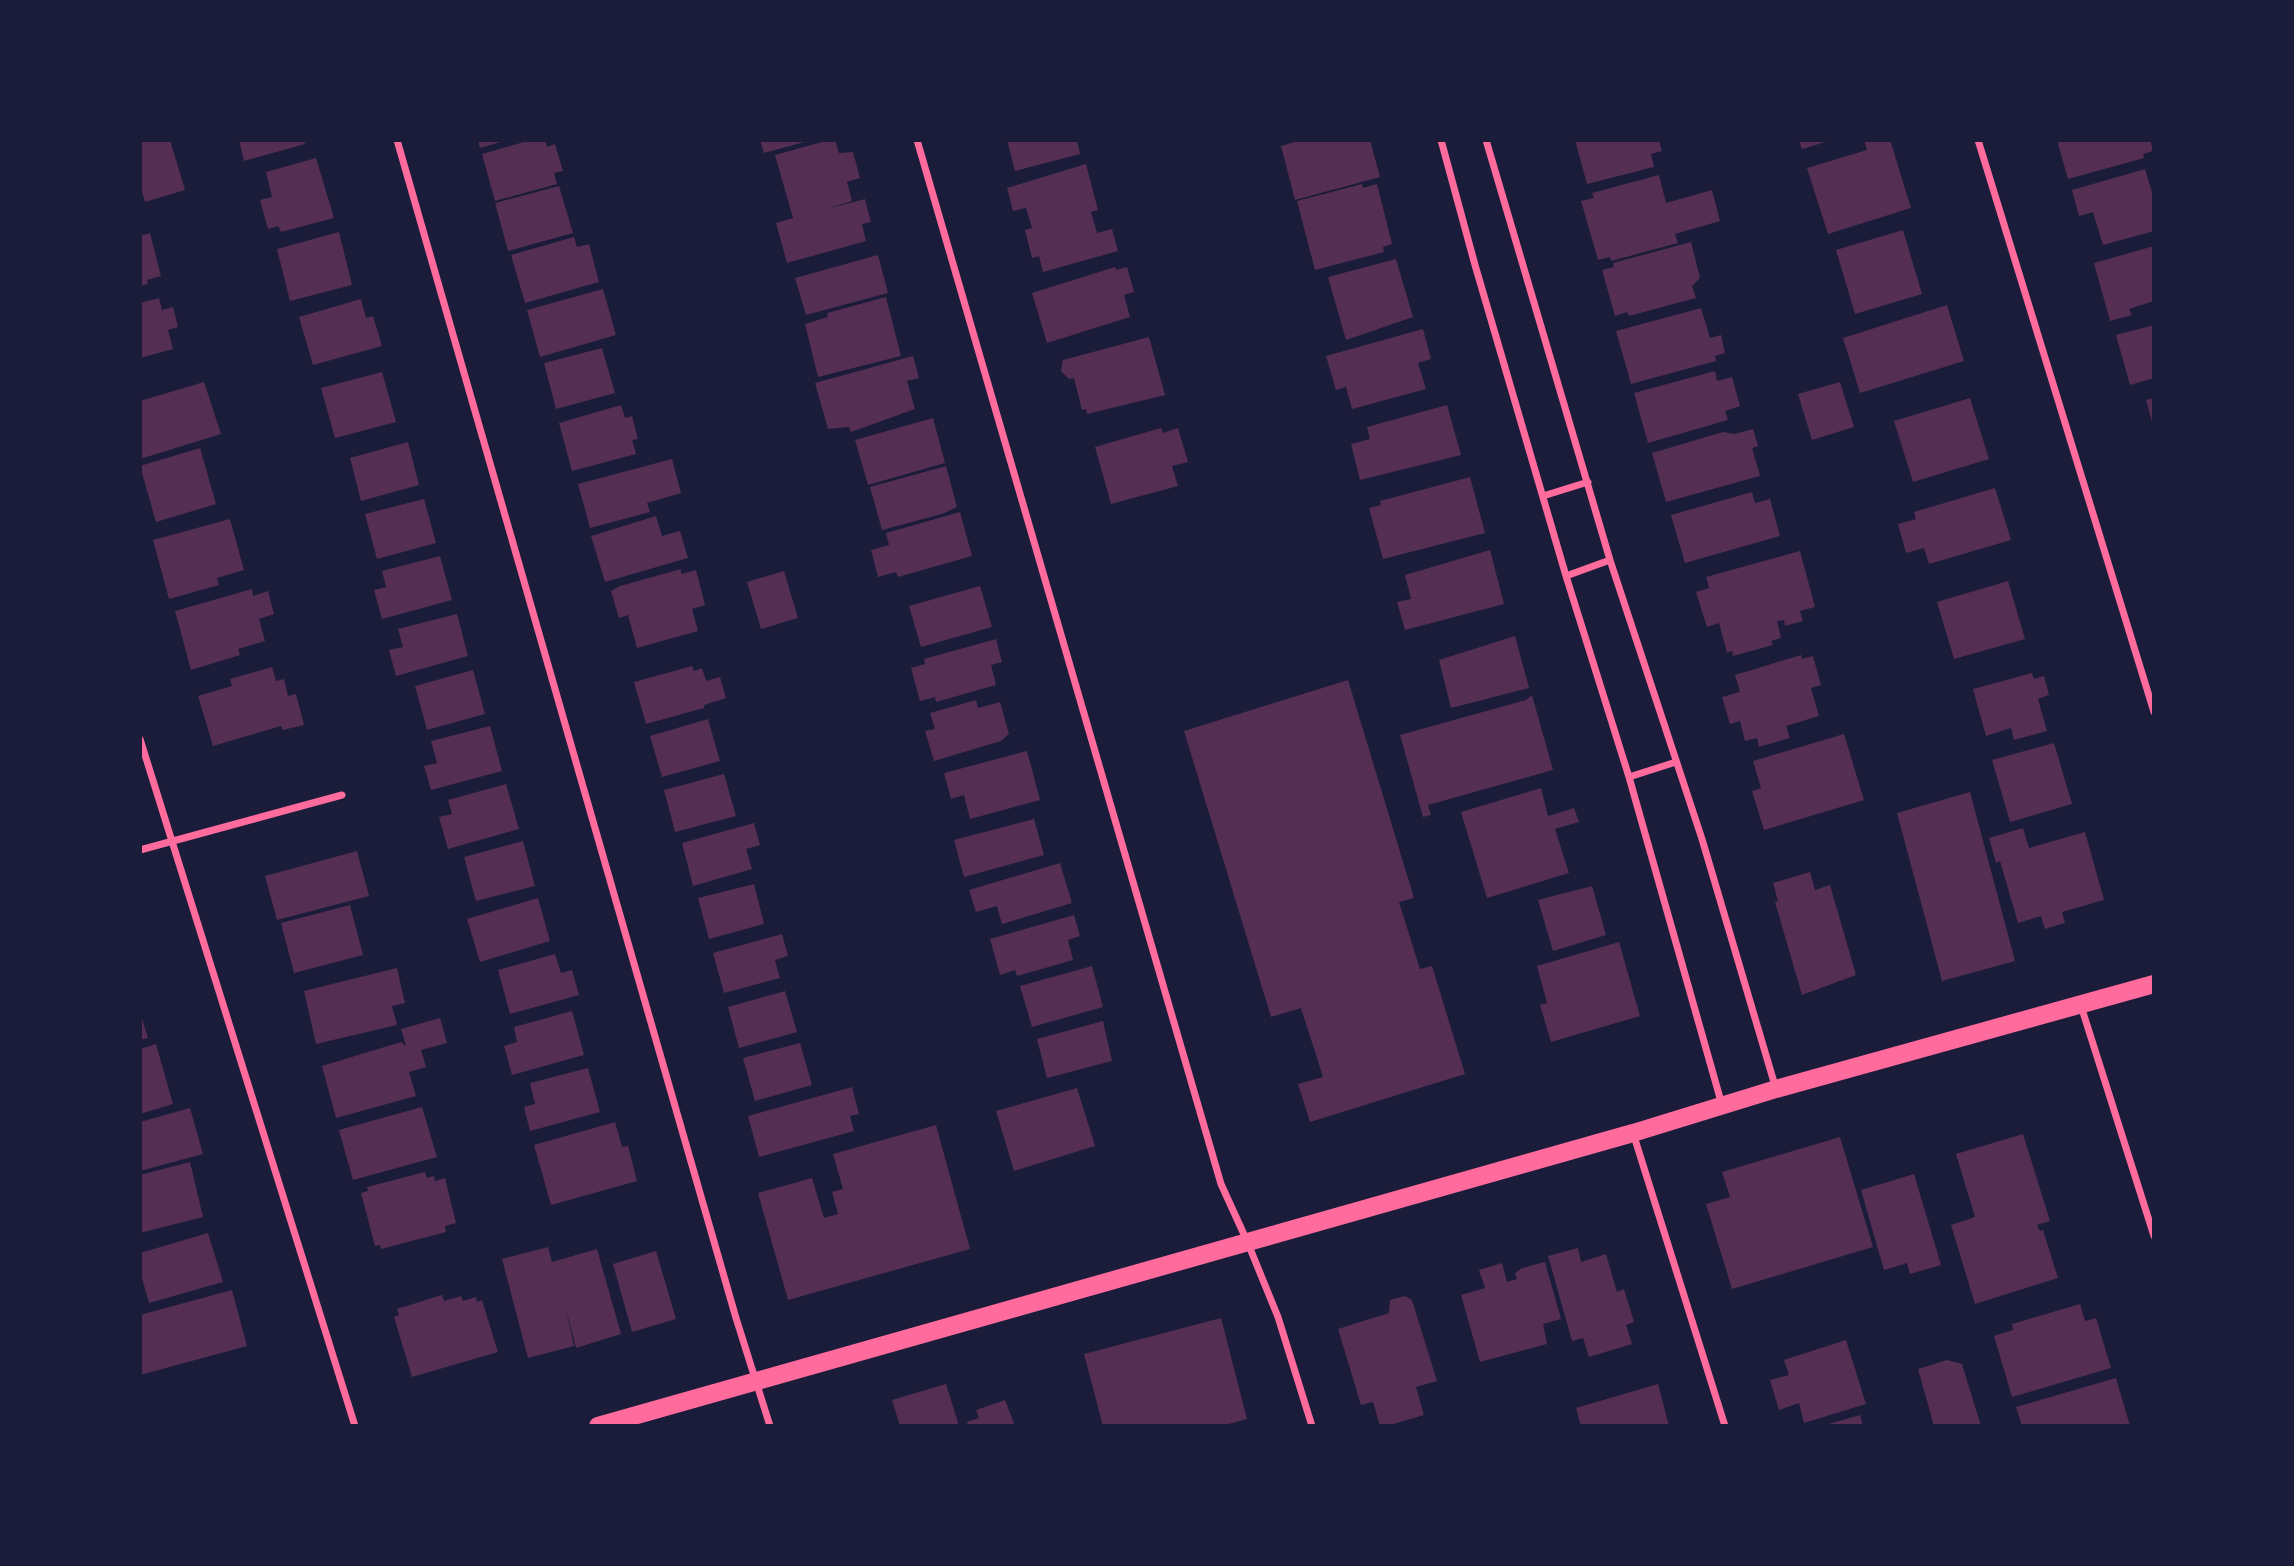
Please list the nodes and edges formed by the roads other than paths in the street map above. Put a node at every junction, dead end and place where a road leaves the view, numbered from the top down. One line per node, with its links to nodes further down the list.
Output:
1 (397, 140): 24 (street)
2 (917, 140): 23 (street)
3 (1441, 140): 7 (street)
4 (1486, 140): 6 (street)
5 (1978, 140): 10 (street)
6 (1588, 482): 7 (street); 8 (street)
7 (1543, 496): 9 (street)
8 (1610, 561): 9 (street); 12 (street)
9 (1566, 576): 13 (street)
10 (2154, 712)
11 (140, 739): 15 (street)
12 (1676, 762): 13 (street); 19 (street)
13 (1629, 777): 20 (street)
14 (342, 794): 15 (street)
15 (172, 842): 16 (street); 25 (street)
16 (140, 850)
17 (2154, 984): 18 (main road)
18 (2081, 1006): 19 (main road); 22 (street)
19 (1776, 1089): 20 (main road)
20 (1723, 1105): 21 (main road)
21 (1633, 1133): 23 (main road); 29 (street)
22 (2154, 1236)
23 (1247, 1241): 24 (main road); 28 (street)
24 (756, 1382): 26 (main road); 27 (street)
25 (355, 1426)
26 (598, 1426)
27 (770, 1426)
28 (1312, 1426)
29 (1725, 1426)

